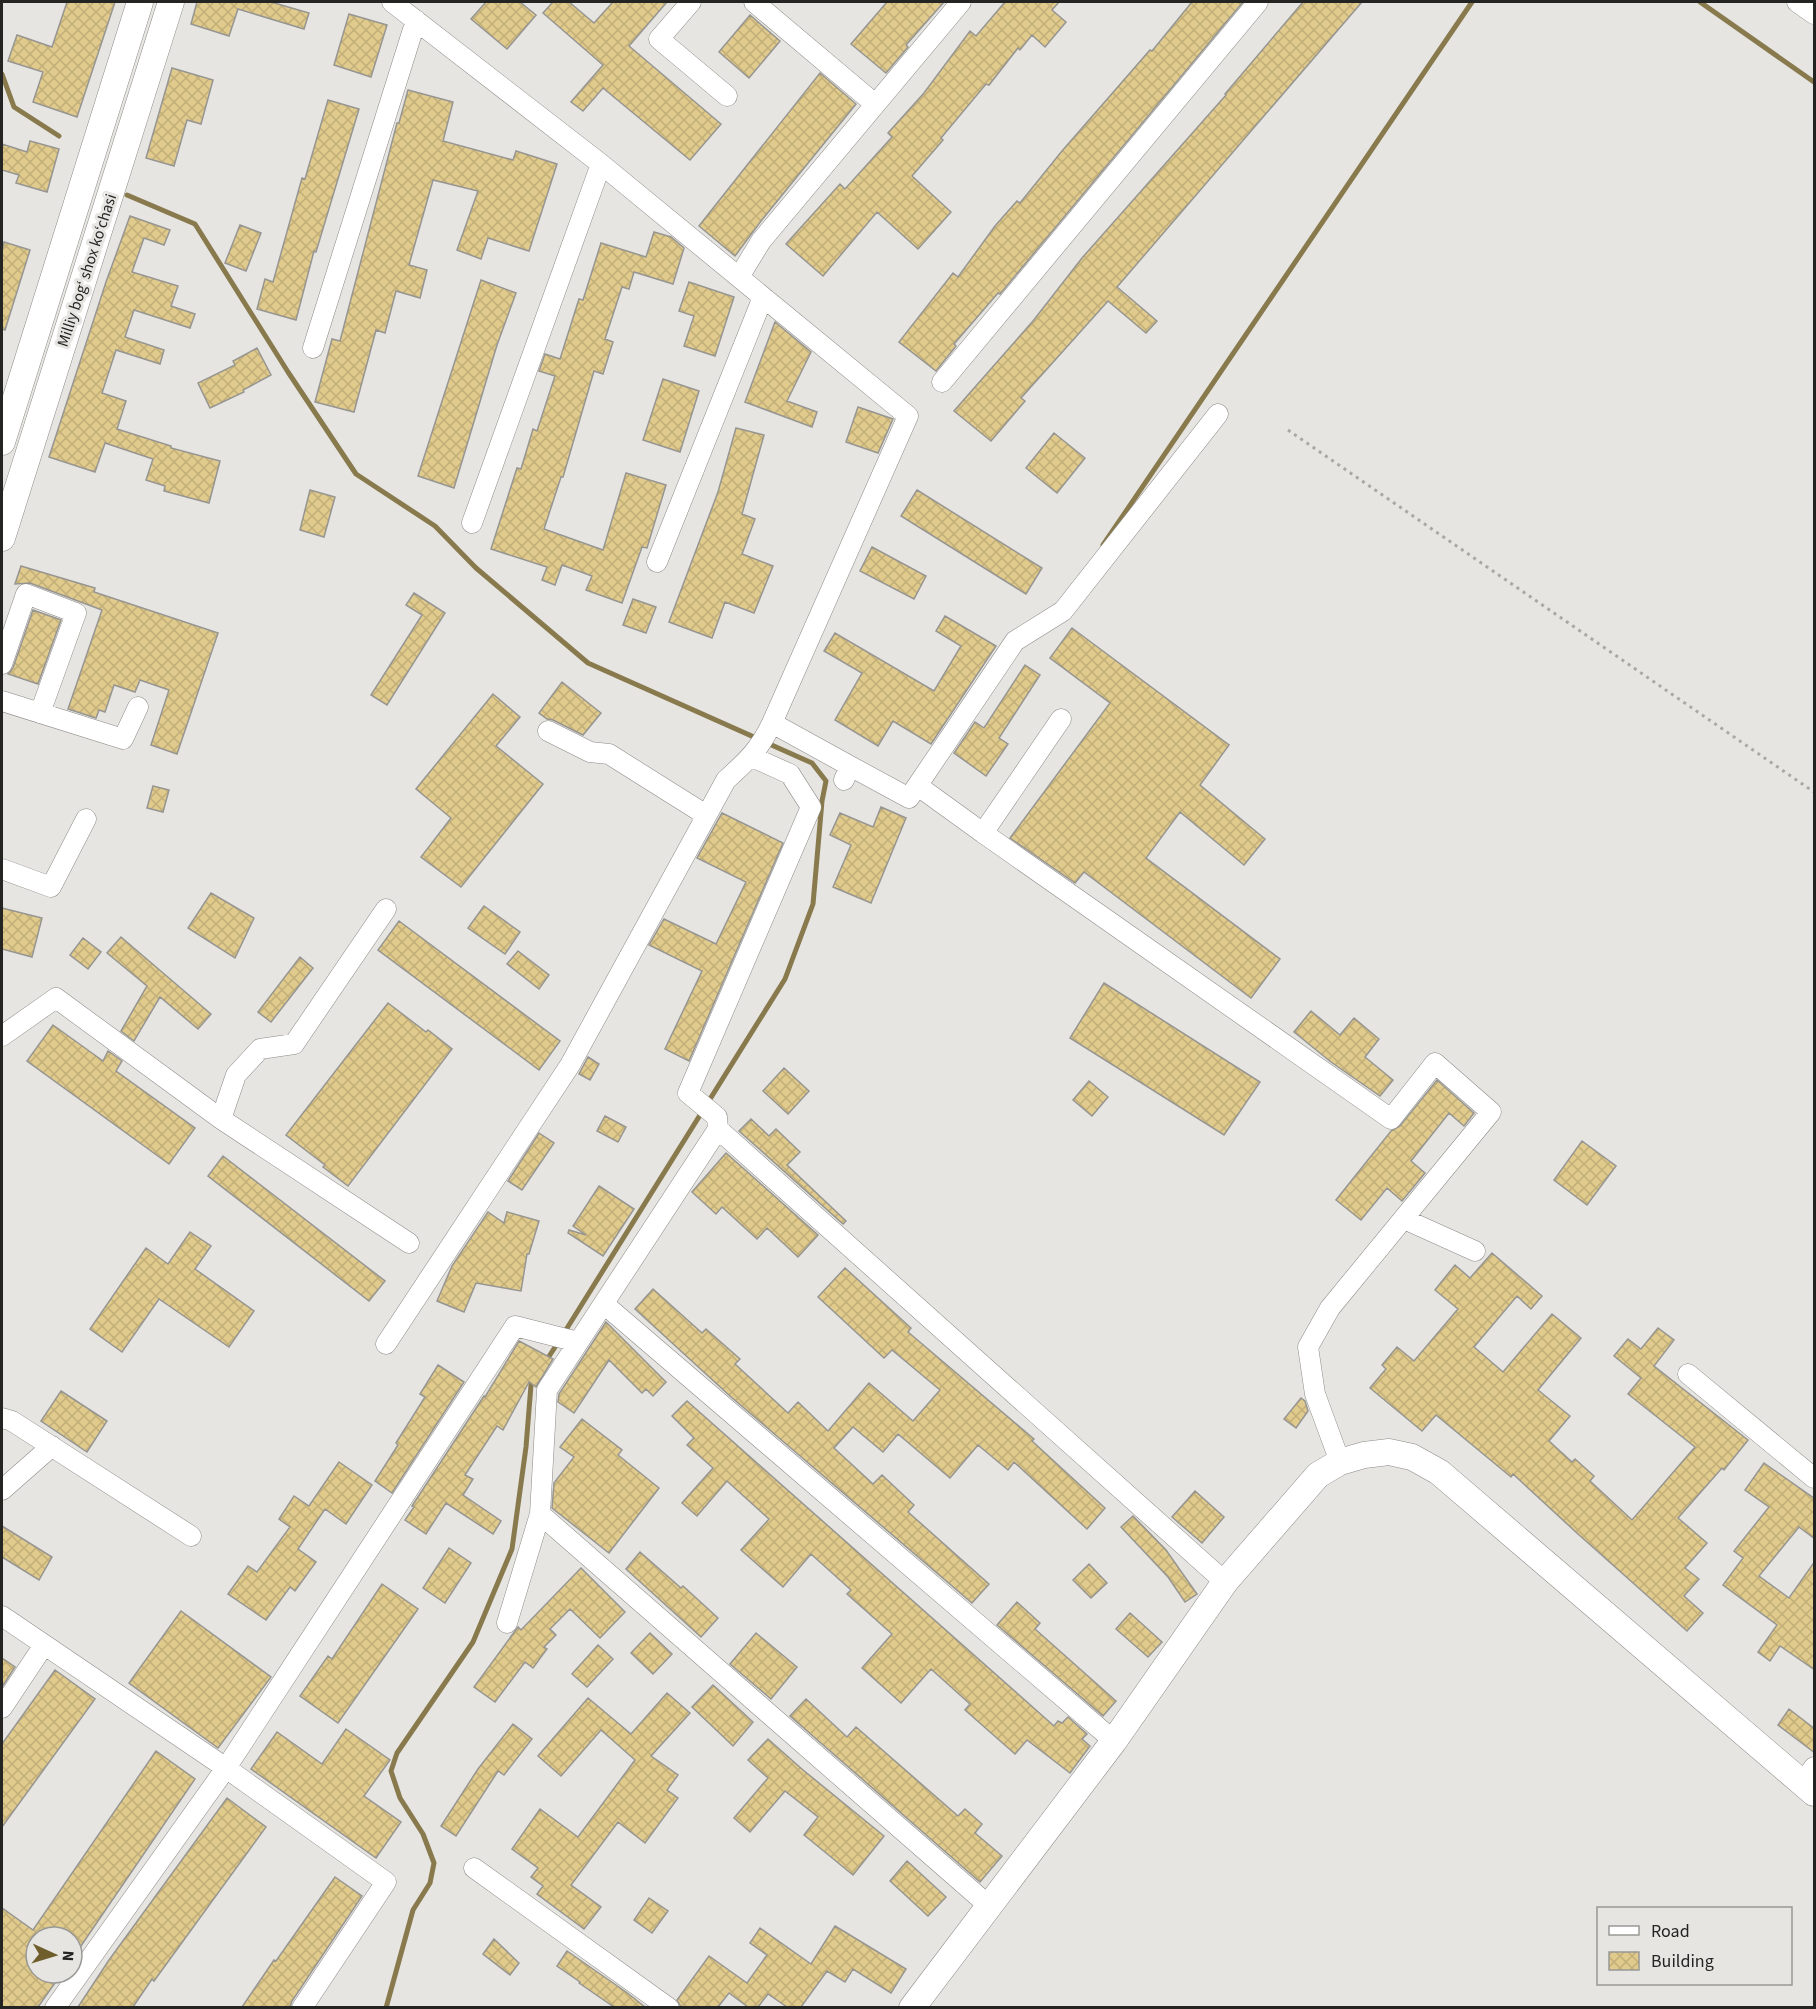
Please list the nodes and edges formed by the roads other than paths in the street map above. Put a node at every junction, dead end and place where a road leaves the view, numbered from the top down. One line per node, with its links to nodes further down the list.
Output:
1 (140, 2): 11 (main road, Milliy bog‘ shox ko‘chasi)
2 (171, 2): 12 (main road, Milliy bog‘ shox ko‘chasi)
3 (392, 2): 10 (street)
4 (691, 2): 13 (street)
5 (754, 2): 14 (street)
6 (961, 2): 14 (street)
7 (1258, 2): 21 (street)
8 (1797, 2): 9 (street)
9 (1815, 14)
10 (416, 20): 15 (street); 20 (street)
11 (121, 62): 12 (main road); 18 (main road, Milliy bog‘ shox ko‘chasi)
12 (149, 71): 19 (main road, Milliy bog‘ shox ko‘chasi)
13 (727, 96)
14 (875, 104): 16 (street)
15 (601, 164): 16 (street); 24 (street)
16 (739, 277): 17 (street)
17 (763, 297): 26 (street); 32 (street)
18 (38, 326): 19 (main road); 23 (main road, Milliy bog‘ shox ko‘chasi)
19 (66, 335): 25 (main road, Milliy bog‘ shox ko‘chasi)
20 (313, 348)
21 (942, 382)
22 (1218, 414): 35 (street)
23 (2, 442)
24 (472, 523)
25 (2, 538)
26 (657, 562)
27 (2, 664): 30 (street)
28 (2, 701): 30 (street)
29 (138, 707): 30 (street)
30 (40, 713)
31 (1061, 719): 38 (street)
32 (772, 723): 34 (street); 35 (street)
33 (548, 731): 36 (street)
34 (752, 757): 36 (street); 43 (street)
35 (918, 786): 38 (street)
36 (706, 815): 49 (street)
37 (86, 819): 39 (street)
38 (983, 833): 44 (street)
39 (2, 869)
40 (386, 909): 42 (street)
41 (2, 1036): 42 (street)
42 (221, 1119): 45 (street)
43 (718, 1129): 47 (street); 58 (street)
44 (1404, 1219): 46 (street); 53 (street)
45 (409, 1243)
46 (1475, 1251)
47 (604, 1304): 48 (street); 63 (street)
48 (567, 1339): 56 (street); 64 (street)
49 (386, 1344)
50 (1688, 1374): 54 (street)
51 (2, 1418): 52 (street)
52 (52, 1446): 55 (street); 57 (street)
53 (1340, 1462): 58 (main road); 65 (main road)
54 (1815, 1478)
55 (2, 1490)
56 (540, 1514): 60 (street); 67 (street)
57 (191, 1536)
58 (1225, 1582): 63 (main road)
59 (2, 1616): 61 (street)
60 (507, 1623)
61 (44, 1645): 62 (street); 64 (street)
62 (2, 1708)
63 (1113, 1741): 67 (main road)
64 (226, 1768): 68 (street); 69 (street)
65 (1811, 1781)
66 (474, 1868): 70 (street)
67 (988, 1905): 71 (main road)
68 (55, 2007)
69 (302, 2007)
70 (669, 2007)
71 (912, 2007)

